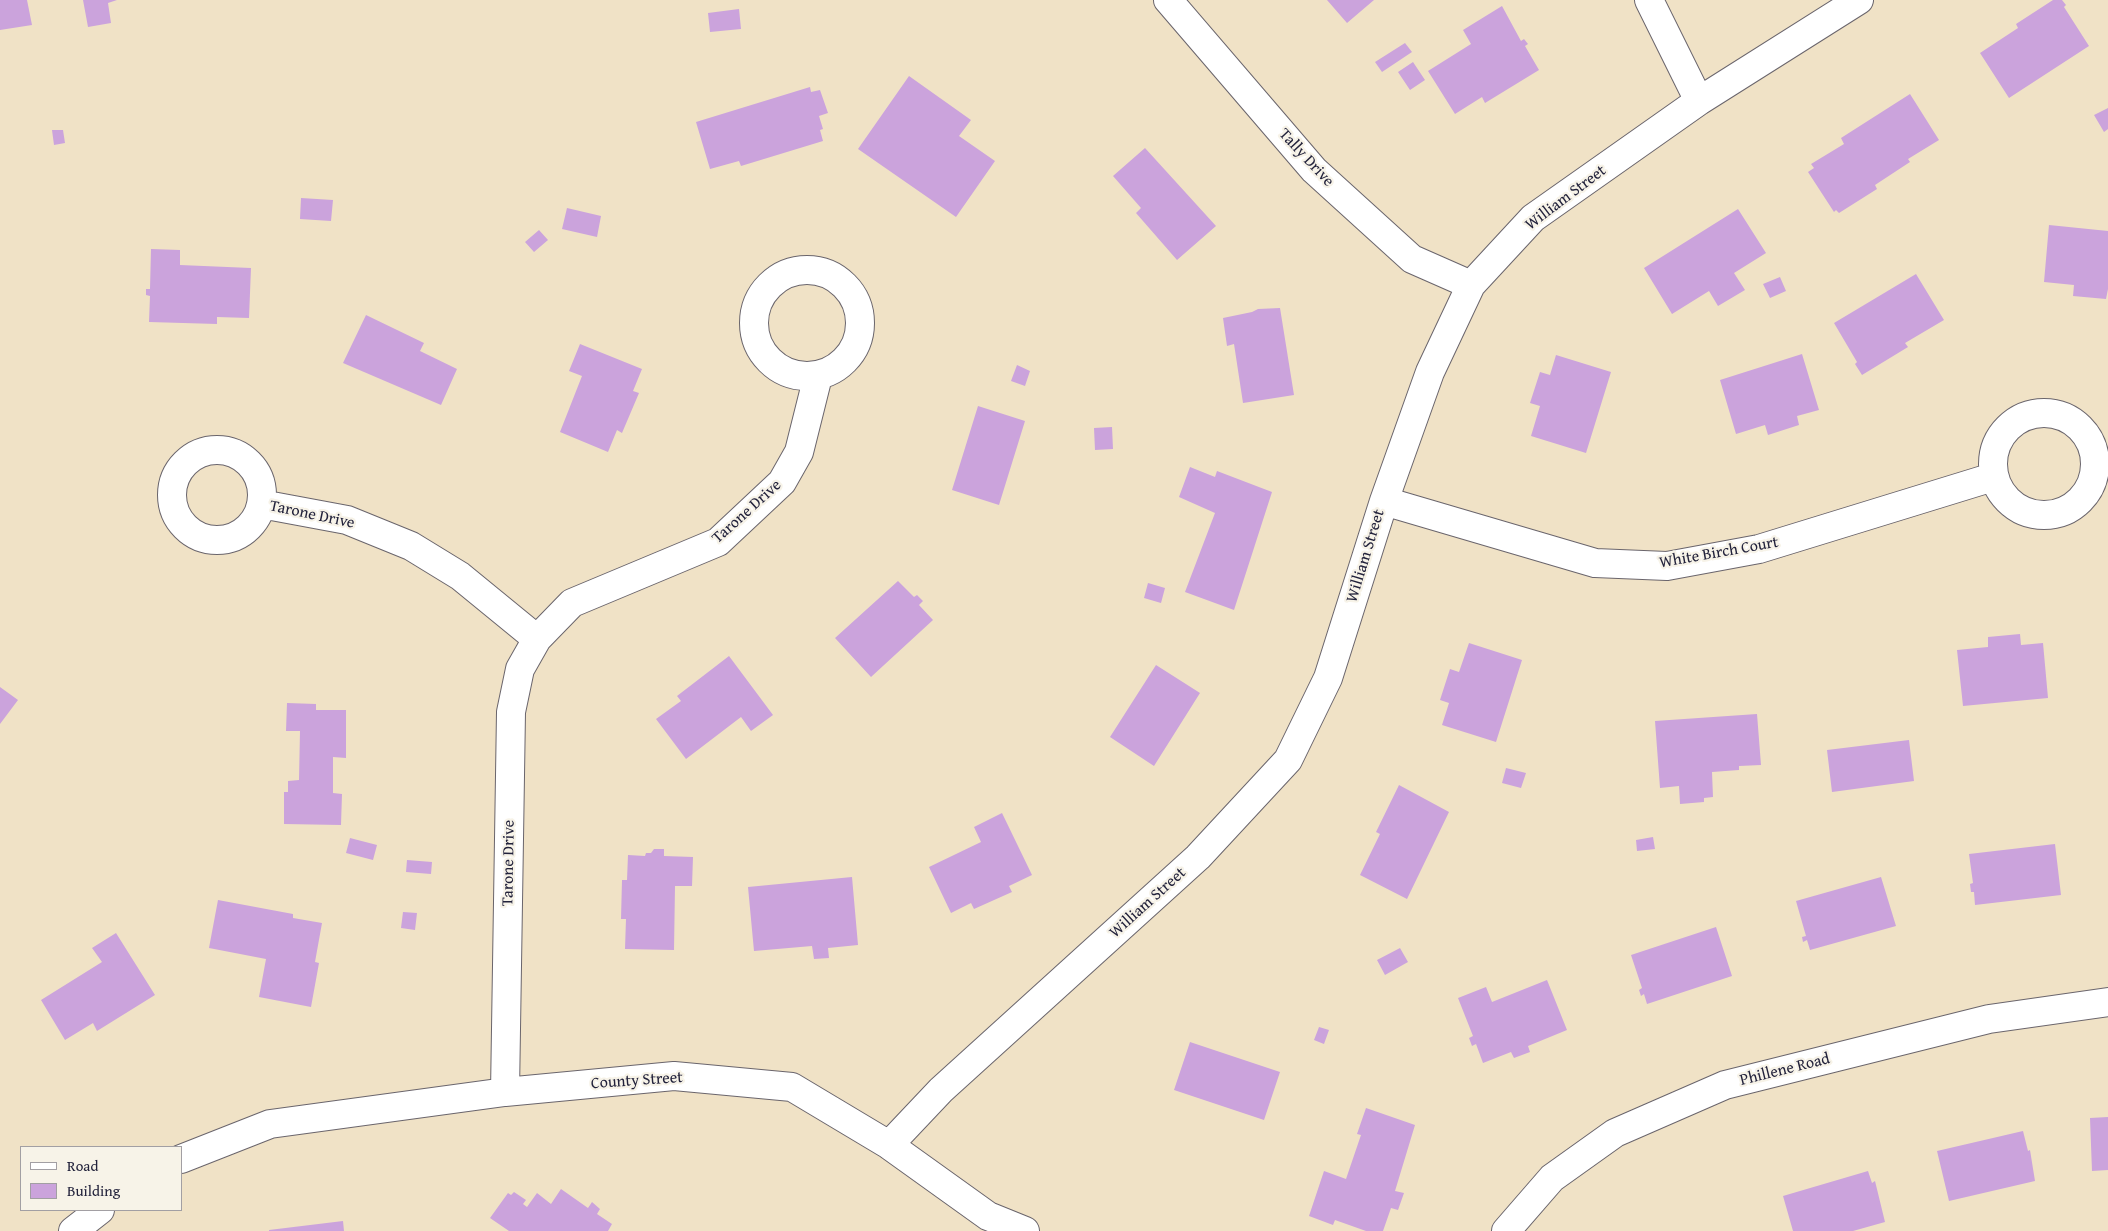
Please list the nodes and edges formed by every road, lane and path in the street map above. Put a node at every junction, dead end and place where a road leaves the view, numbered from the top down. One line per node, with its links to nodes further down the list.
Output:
1 (1168, 0): 5 (street, Tally Drive)
2 (1648, 0): 4 (street)
3 (1859, 0): 4 (street, William Street)
4 (1699, 101): 5 (street, William Street)
5 (1471, 285): 8 (street, William Street)
6 (818, 376): 10 (street, Tarone Drive)
7 (1993, 477): 8 (street, White Birch Court)
8 (1384, 500): 13 (street, William Street)
9 (261, 504): 10 (street, Tarone Drive)
10 (537, 639): 12 (street, Tarone Drive)
11 (2108, 1002): 18 (street, Phillene Road)
12 (505, 1092): 13 (street, County Street); 14 (street, County Street)
13 (889, 1144): 17 (street, County Street)
14 (182, 1159)
15 (99, 1211): 16 (street)
16 (73, 1231)
17 (1025, 1231)
18 (1506, 1231)

